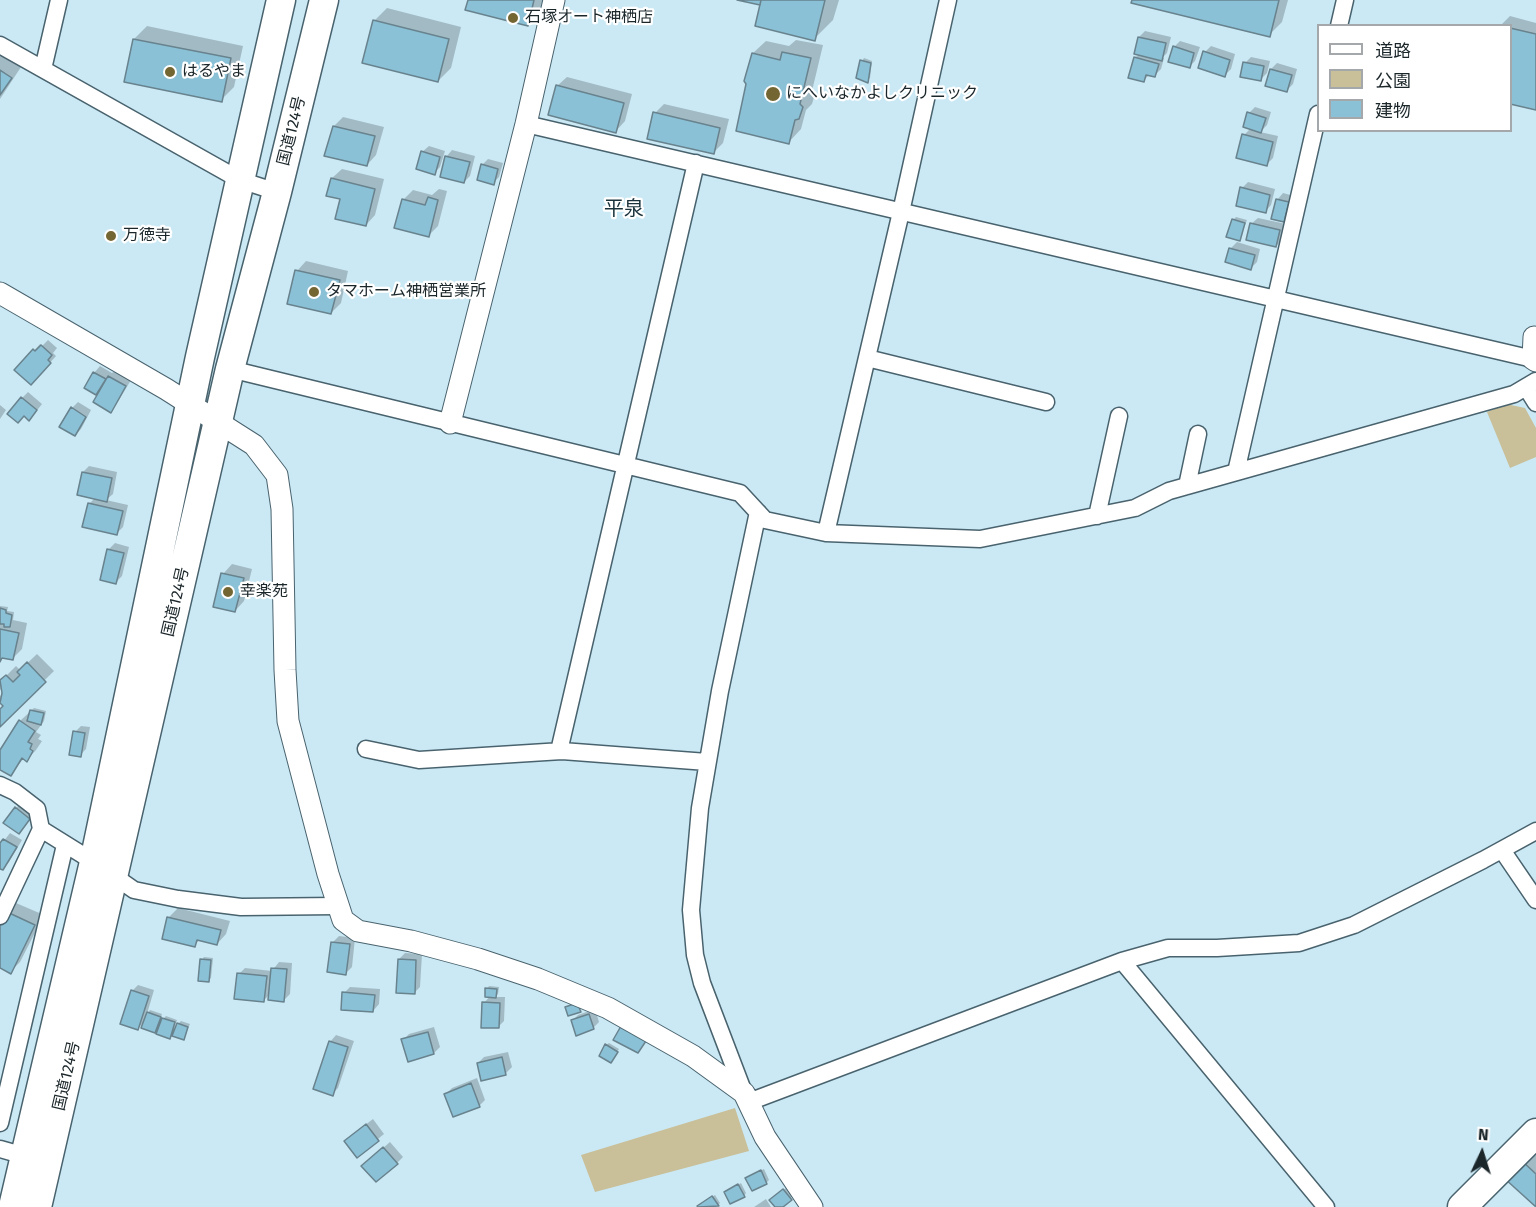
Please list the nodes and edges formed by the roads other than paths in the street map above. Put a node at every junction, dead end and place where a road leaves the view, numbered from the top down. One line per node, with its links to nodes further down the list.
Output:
1 (59, 0): 9 (street)
2 (280, 0): 13 (highway, 国道124号)
3 (324, 0): 14 (highway, 国道124号)
4 (554, 0): 11 (street)
5 (948, 0): 15 (street)
6 (1345, 0): 7 (street)
7 (1339, 24)
8 (0, 45): 9 (street)
9 (42, 69): 13 (street)
10 (1317, 118): 17 (street)
11 (526, 124): 12 (street); 28 (street)
12 (696, 163): 15 (street); 30 (street)
13 (240, 180): 14 (street); 25 (highway, 国道124号)
14 (277, 192): 21 (highway, 国道124号)
15 (902, 212): 17 (street); 19 (street)
16 (0, 293): 25 (street)
17 (1275, 298): 20 (street); 31 (street)
18 (1535, 332): 20 (street)
19 (867, 358): 23 (street); 35 (street)
20 (1535, 360)
21 (230, 369): 27 (highway, 国道124号); 28 (street)
22 (1531, 384): 24 (street); 31 (street)
23 (1046, 402)
24 (1536, 403)
25 (191, 406): 27 (street); 44 (highway, 国道124号)
26 (1119, 416): 34 (street)
27 (218, 423): 44 (highway, 国道124号); 46 (street)
28 (450, 423): 30 (street)
29 (1198, 434): 32 (street)
30 (625, 465): 33 (street); 37 (street)
31 (1236, 472): 32 (street)
32 (1187, 486): 34 (street)
33 (758, 512): 35 (street); 38 (street)
34 (1097, 516): 35 (street)
35 (826, 533)
36 (366, 749): 37 (street)
37 (559, 751): 38 (street)
38 (708, 762): 49 (street)
39 (0, 785): 40 (street)
40 (41, 829): 42 (street); 47 (street)
41 (1536, 831): 43 (street)
42 (65, 845): 44 (street); 50 (street)
43 (1502, 850): 45 (street); 48 (street)
44 (104, 869): 46 (street); 52 (highway, 国道124号); 54 (highway, 国道124号)
45 (1536, 900)
46 (337, 906): 49 (street)
47 (0, 916)
48 (1122, 961): 49 (street); 56 (street)
49 (744, 1093): 55 (street)
50 (0, 1124)
51 (1536, 1132): 57 (highway)
52 (12, 1153): 53 (highway, 国道124号)
53 (13, 1207)
54 (37, 1207)
55 (812, 1207)
56 (1326, 1207)
57 (1462, 1207)

